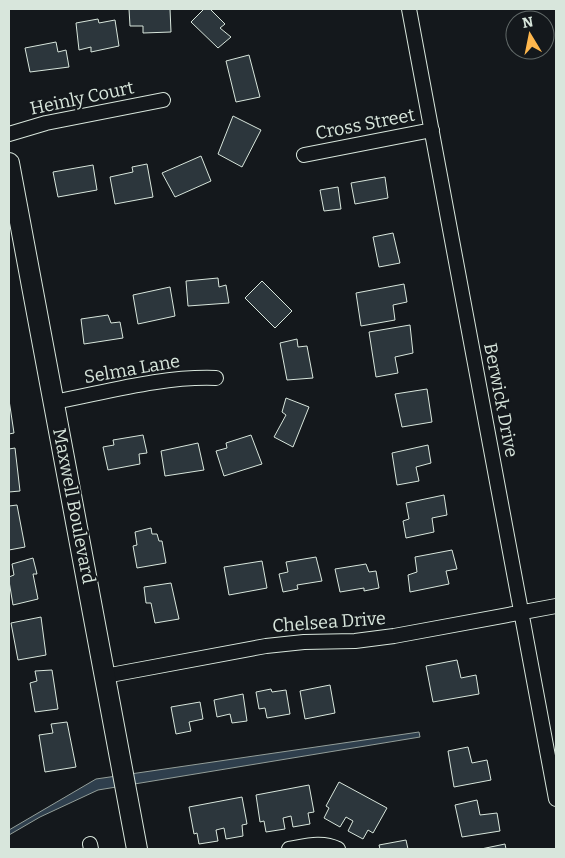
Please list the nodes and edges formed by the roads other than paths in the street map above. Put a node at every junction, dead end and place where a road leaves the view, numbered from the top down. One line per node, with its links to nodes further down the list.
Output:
1 (409, 9): 3 (street, Berwick Drive)
2 (163, 100): 4 (street, Heinly Court)
3 (432, 130): 5 (street, Cross Street); 10 (street, Berwick Drive)
4 (9, 134)
5 (304, 155)
6 (9, 163): 8 (street, Maxwell Boulevard)
7 (216, 378): 8 (street, Selma Lane)
8 (54, 402): 11 (street, Maxwell Boulevard)
9 (556, 606): 10 (street, Chelsea Drive)
10 (522, 612): 11 (street, Chelsea Drive); 12 (street, Berwick Drive)
11 (105, 676): 13 (street, Maxwell Boulevard)
12 (556, 799)
13 (137, 849)
14 (289, 849): 15 (street)
15 (338, 849)

